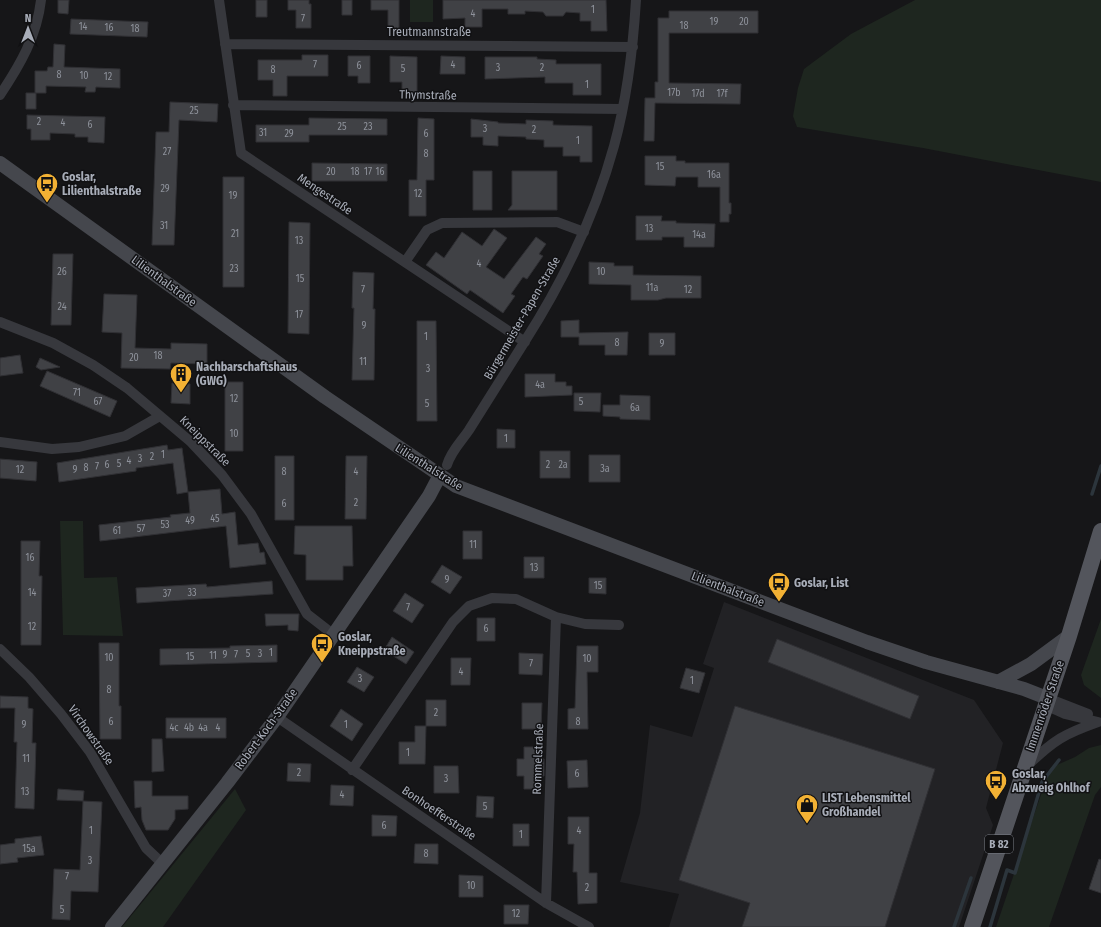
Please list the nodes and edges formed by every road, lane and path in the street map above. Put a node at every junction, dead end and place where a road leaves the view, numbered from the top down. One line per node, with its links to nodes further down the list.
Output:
1 (41, 0): 6 (street)
2 (219, 0): 4 (street, Mengestraße)
3 (636, 0): 5 (street, Bürgermeister-Papen-Straße)
4 (225, 44): 5 (street, Treutmannstraße); 7 (street, Mengestraße)
5 (633, 47): 8 (street, Bürgermeister-Papen-Straße)
6 (0, 95)
7 (233, 105): 8 (street, Thymstraße); 11 (street, Mengestraße)
8 (622, 109): 10 (street, Bürgermeister-Papen-Straße)
9 (0, 163): 16 (street, Lilienthalstraße)
10 (584, 232): 11 (street); 13 (street, Bürgermeister-Papen-Straße)
11 (405, 262): 13 (street, Mengestraße)
12 (1, 324): 14 (street, Kneippstraße)
13 (525, 342): 16 (street, Bürgermeister-Papen-Straße)
14 (160, 416): 15 (street); 20 (street, Kneippstraße)
15 (0, 442)
16 (440, 475): 20 (street, Robert-Koch-Straße); 23 (street, Lilienthalstraße)
17 (1101, 531): 21 (main road, Immenröder Straße / B 82)
18 (556, 617): 19 (street); 28 (street); 30 (street, Rommelstraße)
19 (619, 625)
20 (334, 635): 25 (street, Robert-Koch-Straße)
21 (1069, 636): 23 (street); 24 (main road, Immenröder Straße / B 82)
22 (0, 649): 29 (street, Virchowstraße)
23 (992, 680): 24 (street, Lilienthalstraße)
24 (1046, 701): 26 (street); 27 (main road, Immenröder Straße / B 82)
25 (277, 717): 28 (street, Bonhoefferstraße); 29 (street, Robert-Koch-Straße)
26 (1100, 722): 27 (street)
27 (1023, 769): 33 (main road, Immenröder Straße / B 82)
28 (352, 770): 30 (street, Bonhoefferstraße)
29 (163, 864): 31 (street, Robert-Koch-Straße)
30 (546, 903): 32 (street, Bonhoefferstraße)
31 (112, 927)
32 (588, 927)
33 (972, 927)

